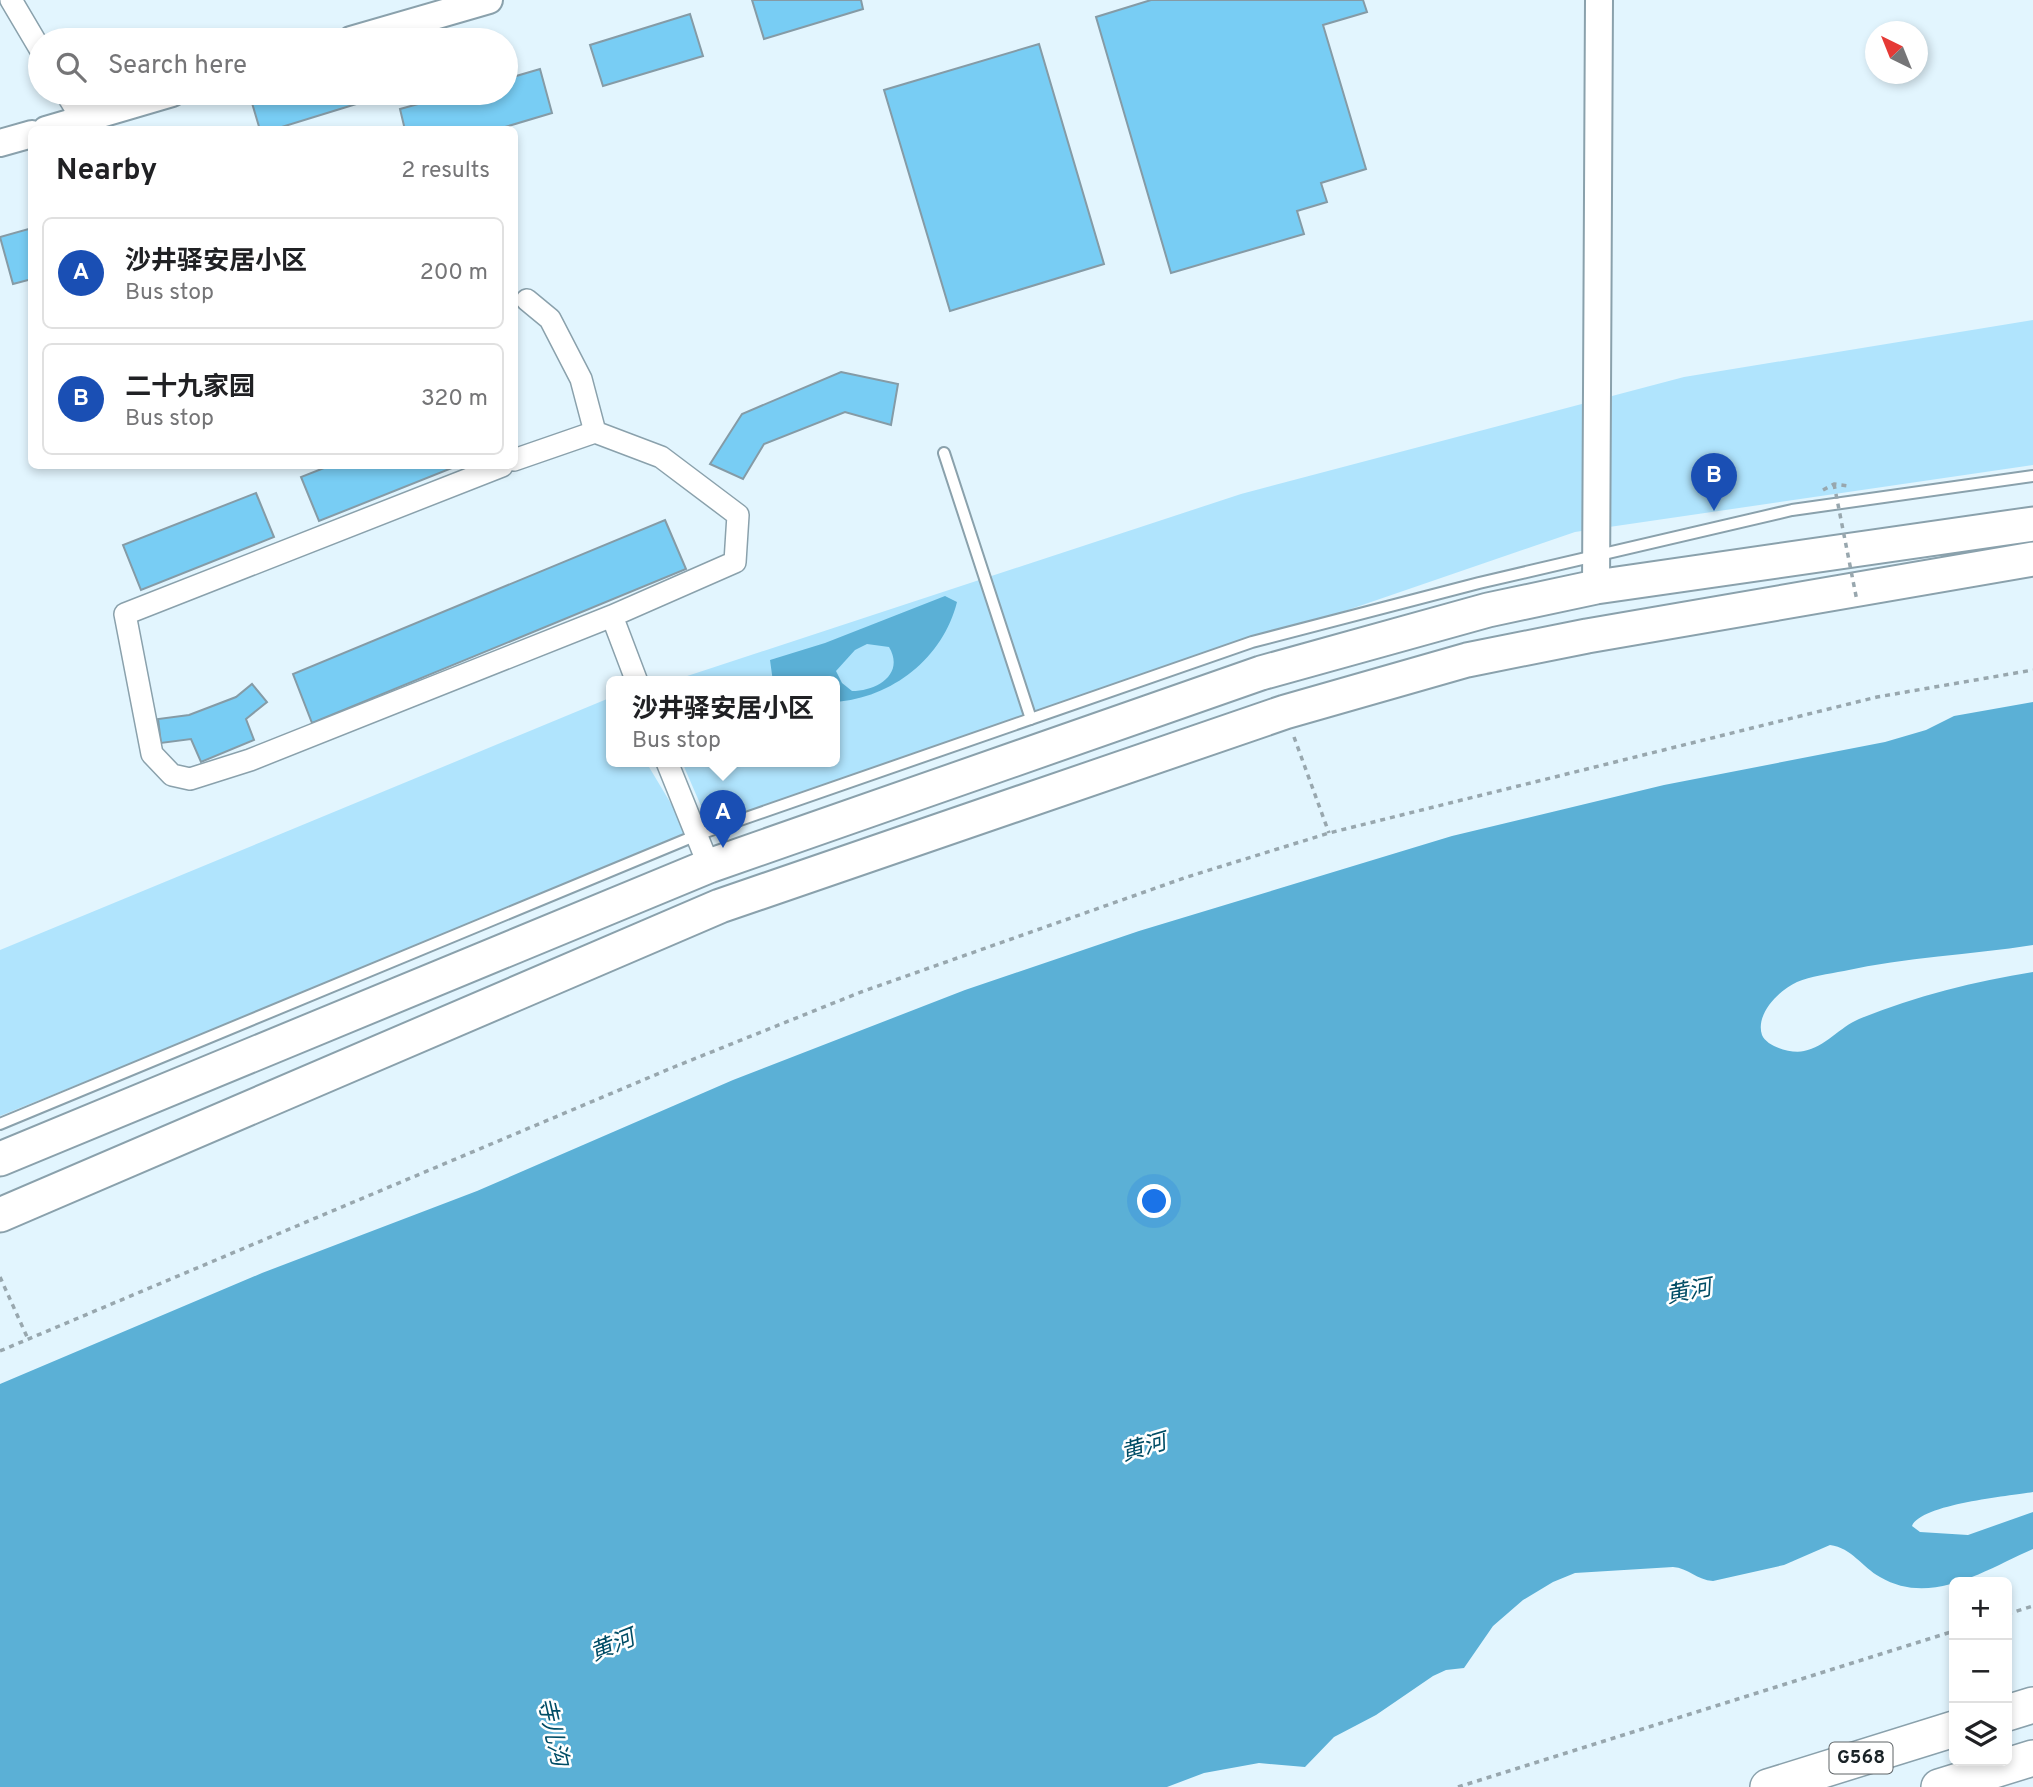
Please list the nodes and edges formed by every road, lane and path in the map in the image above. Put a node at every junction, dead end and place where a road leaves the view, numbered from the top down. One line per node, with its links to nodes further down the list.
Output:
1 (11, 0): 5 (street)
2 (489, 0): 4 (street)
3 (1599, 0): 21 (street)
4 (392, 28)
5 (28, 29)
6 (73, 105): 8 (street)
7 (130, 105): 8 (street)
8 (82, 119): 9 (street)
9 (59, 126)
10 (28, 135): 11 (street)
11 (0, 143)
12 (527, 300): 13 (street)
13 (595, 432): 15 (street); 23 (street)
14 (944, 453): 27 (lane)
15 (518, 459)
16 (494, 469): 23 (street)
17 (2033, 475): 21 (lane)
18 (1834, 484): 22 (path, bridge)
19 (2033, 524): 21 (main road)
20 (2033, 559): 26 (main road)
21 (1597, 572): 27 (lane); 31 (main road)
22 (1857, 601)
23 (612, 616): 25 (street)
24 (2033, 670): 29 (path)
25 (634, 676)
26 (1285, 712): 29 (path); 34 (main road)
27 (1031, 719): 30 (lane)
28 (669, 767): 30 (street)
29 (1329, 834): 36 (path)
30 (695, 836): 31 (street); 32 (lane)
31 (709, 866): 33 (main road)
32 (0, 1124)
33 (0, 1159)
34 (0, 1215)
35 (0, 1277): 36 (path)
36 (28, 1339): 37 (path)
37 (0, 1351)
38 (2033, 1606): 39 (path)
39 (2012, 1612)
40 (1949, 1633): 47 (path)
41 (2033, 1705): 42 (highway)
42 (2012, 1711)
43 (1949, 1731): 48 (highway, G568)
44 (2033, 1758): 45 (highway)
45 (2012, 1762)
46 (1989, 1766): 49 (highway)
47 (1458, 1787)
48 (1768, 1787)
49 (1939, 1787)

